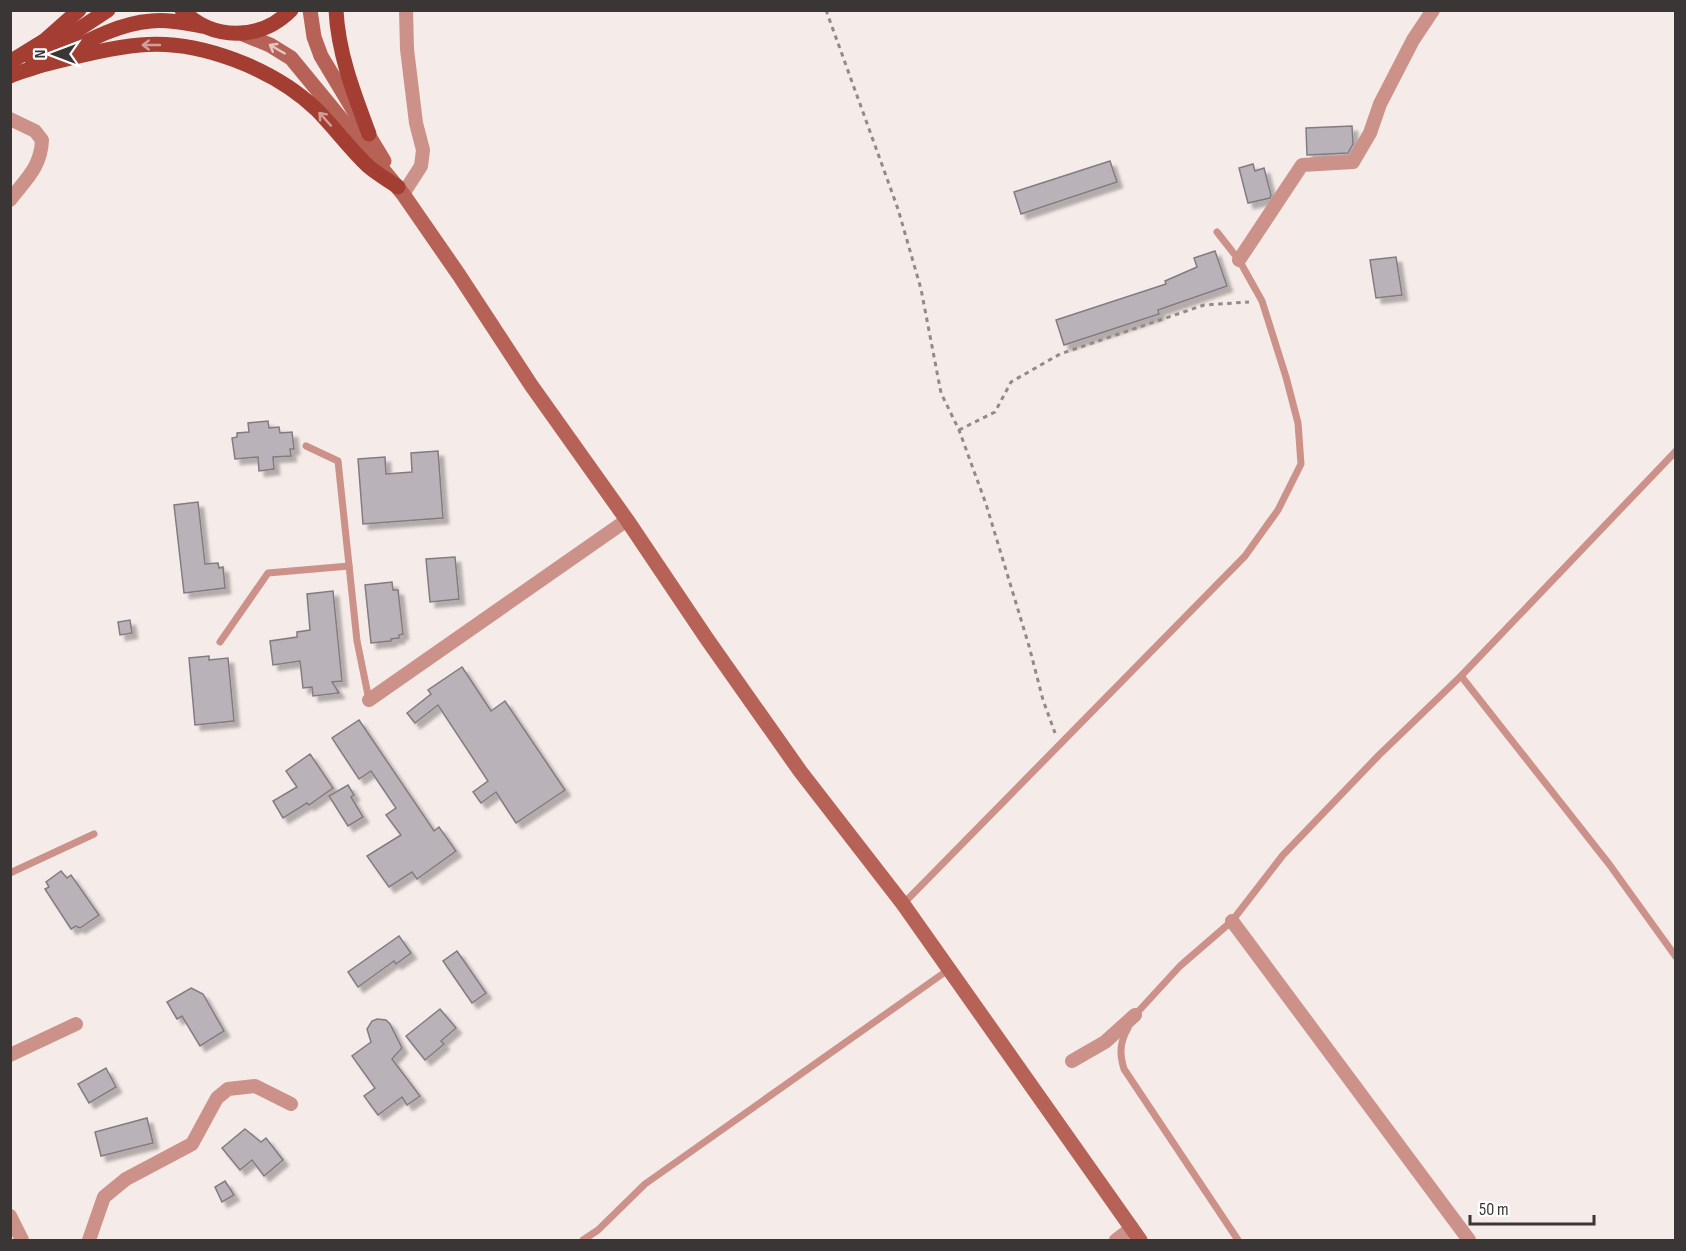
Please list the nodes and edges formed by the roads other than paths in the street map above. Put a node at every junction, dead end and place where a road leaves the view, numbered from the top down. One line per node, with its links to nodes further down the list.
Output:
1 (80, 10): 12 (main road)
2 (108, 10): 12 (main road)
3 (182, 10): 9 (main road)
4 (291, 10): 10 (main road)
5 (310, 10): 14 (main road)
6 (336, 10): 14 (main road)
7 (406, 10): 15 (street)
8 (1433, 10): 18 (street)
9 (202, 26): 10 (main road); 11 (main road)
10 (243, 34): 15 (main road, one-way to 10)
11 (38, 66): 12 (main road); 15 (main road, one-way to 11)
12 (11, 71)
13 (10, 119): 16 (street)
14 (369, 134): 15 (main road)
15 (401, 191): 21 (main road)
16 (10, 200)
17 (1217, 231): 18 (lane)
18 (1239, 260): 28 (lane)
19 (306, 446): 22 (lane)
20 (1676, 451): 24 (lane)
21 (627, 520): 25 (street); 28 (main road)
22 (349, 566): 23 (lane); 25 (lane)
23 (220, 642)
24 (1461, 676): 29 (lane); 30 (lane)
25 (369, 700)
26 (94, 834): 27 (lane)
27 (10, 873)
28 (903, 904): 31 (main road)
29 (1232, 921): 32 (lane); 44 (street)
30 (1676, 957)
31 (948, 970): 38 (main road); 41 (lane)
32 (1135, 1015): 35 (street); 43 (lane)
33 (76, 1024): 34 (street)
34 (10, 1055)
35 (1072, 1061)
36 (291, 1104): 40 (street)
37 (10, 1216): 39 (street)
38 (1136, 1234): 42 (street)
39 (22, 1240)
40 (89, 1240)
41 (582, 1240)
42 (1116, 1240)
43 (1238, 1240)
44 (1470, 1240)

